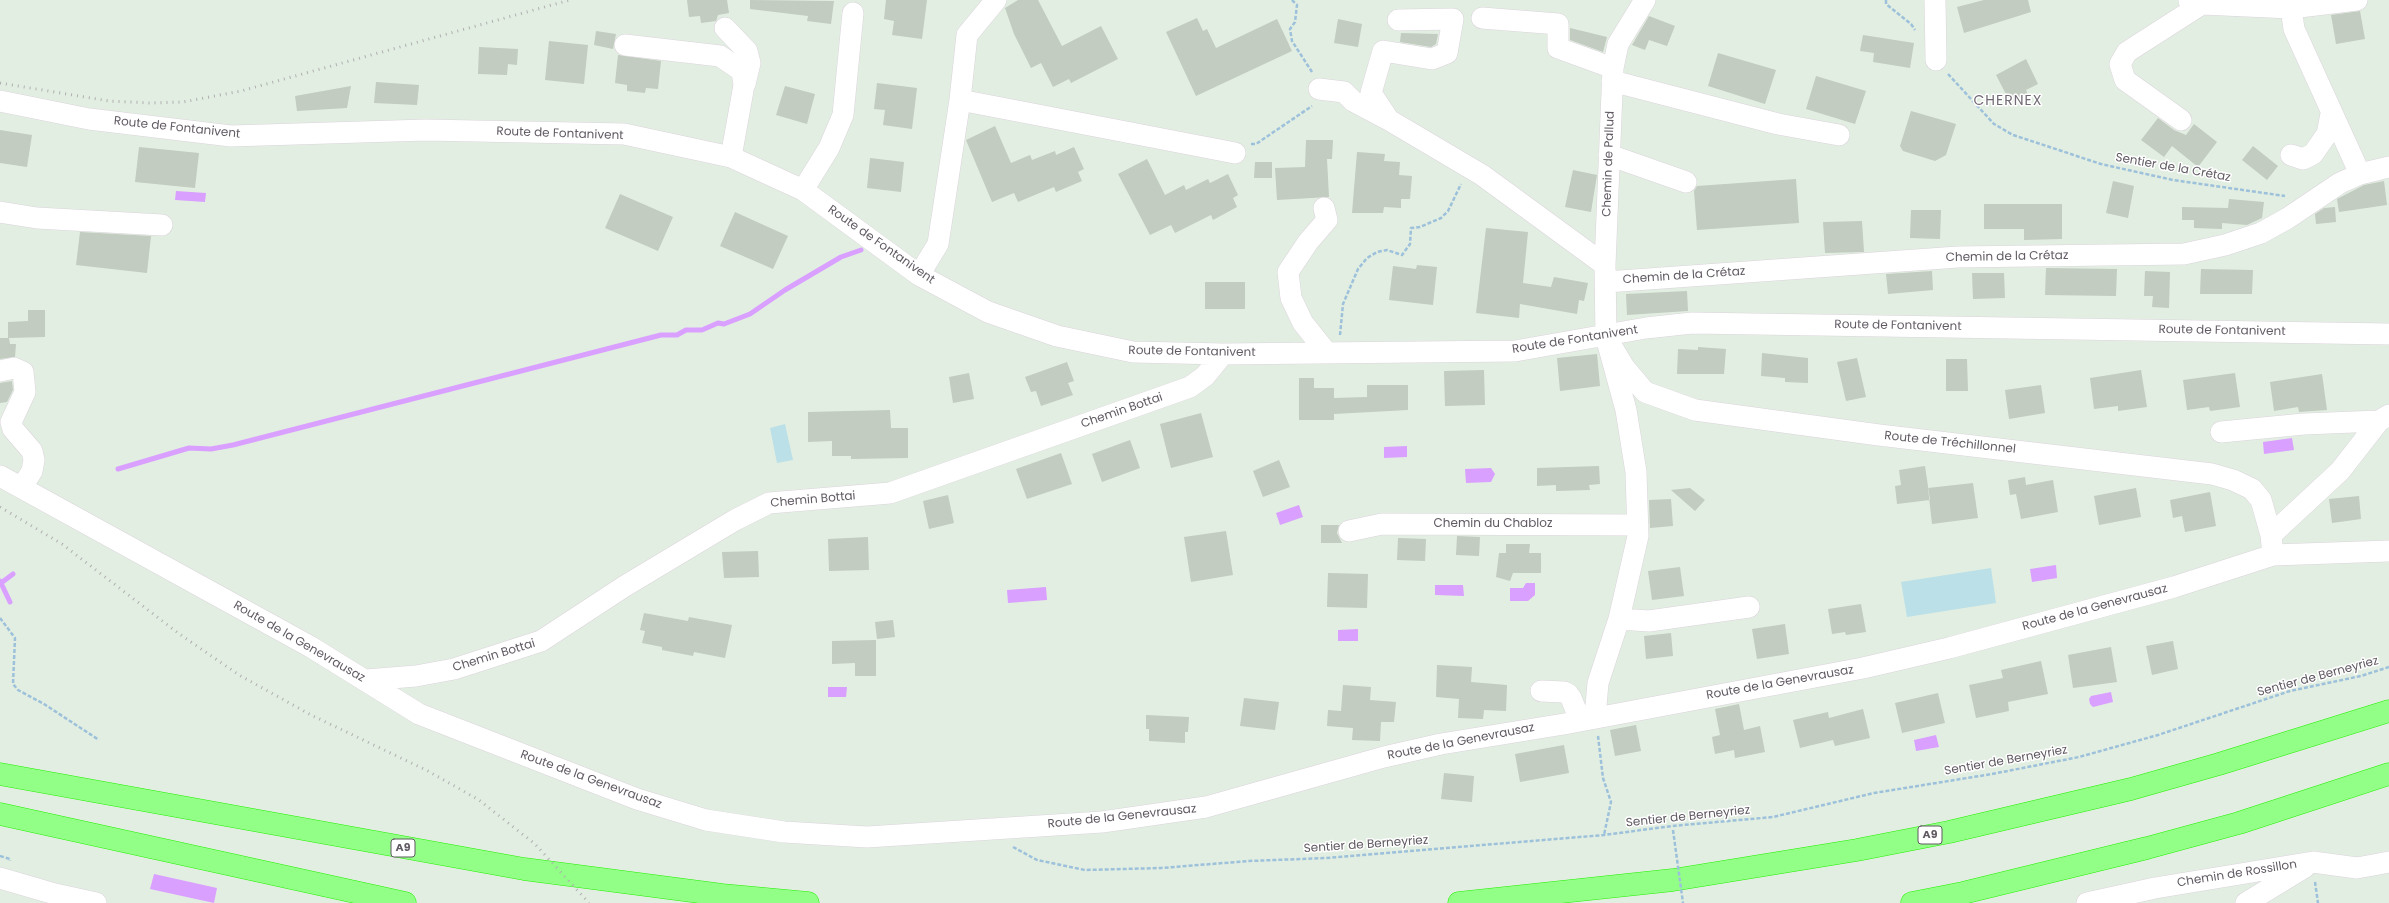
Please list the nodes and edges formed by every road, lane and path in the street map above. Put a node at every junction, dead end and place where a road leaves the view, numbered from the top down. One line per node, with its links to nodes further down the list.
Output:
1 (996, 0): 19 (street)
2 (1292, 0): 18 (path)
3 (1645, 0): 16 (street, Chemin de Pallud)
4 (1886, 0): 13 (path)
5 (2357, 0): 8 (street)
6 (1935, 1): 15 (street)
7 (2195, 2): 8 (street); 23 (street)
8 (2291, 8): 21 (street)
9 (853, 13): 33 (street)
10 (1482, 18): 16 (street)
11 (1398, 20): 22 (street)
12 (725, 28): 17 (street)
13 (1919, 36)
14 (625, 45): 17 (street)
15 (1936, 60): 34 (path, Sentier de la Crétaz)
16 (1612, 75): 24 (street); 26 (street, Chemin de Pallud)
17 (744, 85): 28 (street)
18 (1319, 89): 22 (street); 25 (path)
19 (960, 100): 25 (street); 39 (street)
20 (0, 101): 28 (street, Route de Fontanivent)
21 (2331, 114): 27 (street); 31 (street)
22 (1389, 120): 30 (street)
23 (2181, 120)
24 (1839, 135)
25 (1235, 153)
26 (1609, 155): 32 (street); 38 (street, Chemin de Pallud)
27 (2291, 155)
28 (731, 157): 33 (street, Route de Fontanivent)
29 (2389, 167): 31 (street, Chemin de la Crétaz)
30 (1470, 168): 38 (street); 42 (path)
31 (2360, 174): 38 (street, Chemin de la Crétaz)
32 (1686, 182)
33 (803, 190): 39 (street, Route de Fontanivent)
34 (2289, 197)
35 (1324, 208): 42 (street)
36 (0, 212): 37 (street)
37 (162, 226)
38 (1606, 274): 41 (street, Chemin de Pallud)
39 (919, 275): 43 (street, Route de Fontanivent)
40 (2389, 334): 41 (street, Route de Fontanivent)
41 (1606, 337): 42 (street, Route de Fontanivent); 49 (street); 51 (street, Route de Tréchillonnel)
42 (1334, 353): 43 (street, Route de Fontanivent)
43 (1223, 354): 57 (street, Chemin Bottai)
44 (0, 371): 48 (street)
45 (2384, 418): 46 (street); 51 (street)
46 (2220, 432)
47 (0, 476): 48 (street, Route de la Genevrausaz)
48 (22, 487): 57 (street, Route de la Genevrausaz)
49 (1638, 525): 50 (street, Chemin du Chabloz); 55 (street)
50 (1349, 531)
51 (2272, 545): 52 (street); 60 (street, Route de la Genevrausaz)
52 (2389, 551)
53 (1749, 607): 55 (street)
54 (0, 618): 61 (path)
55 (1619, 619): 60 (street)
56 (2389, 667): 65 (path, Sentier de Berneyriez)
57 (366, 680): 60 (street, Route de la Genevrausaz)
58 (1541, 691): 60 (street)
59 (2389, 711): 77 (highway, A9)
60 (1591, 722): 66 (path)
61 (99, 740)
62 (0, 774): 76 (highway, A9)
63 (2389, 774): 79 (highway)
64 (0, 814): 75 (highway)
65 (1672, 826): 66 (path, Sentier de Berneyriez); 78 (path, bridge)
66 (1604, 835): 67 (path, Sentier de Berneyriez)
67 (1012, 846)
68 (2389, 848): 71 (street)
69 (0, 856): 70 (path)
70 (10, 859)
71 (2313, 862): 72 (street, Chemin de Rossillon); 80 (street, Chemin de Rossillon); 81 (street)
72 (2389, 862)
73 (0, 878): 74 (street)
74 (96, 903)
75 (405, 903)
76 (808, 903)
77 (1459, 903)
78 (1683, 903)
79 (1912, 903)
80 (2087, 903)
81 (2246, 903)

